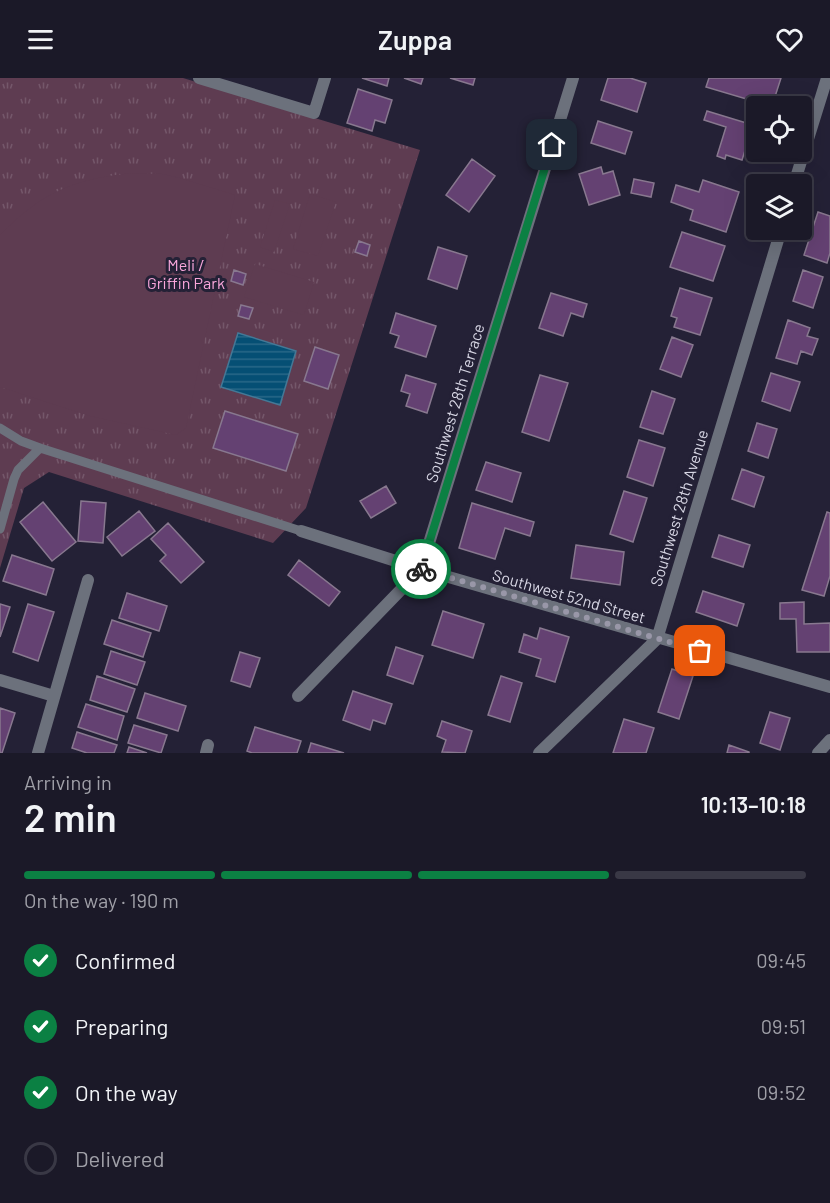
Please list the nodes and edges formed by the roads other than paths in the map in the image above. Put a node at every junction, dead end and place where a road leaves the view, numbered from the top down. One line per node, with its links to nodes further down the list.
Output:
1 (199, 78): 2 (street)
2 (325, 78)
3 (573, 78): 11 (street, Southwest 28th Terrace)
4 (827, 78): 5 (street)
5 (797, 174)
6 (778, 240): 13 (street, Southwest 28th Avenue)
7 (1, 431): 8 (lane)
8 (40, 448): 9 (lane); 10 (lane)
9 (0, 529)
10 (301, 531): 11 (street, Southwest 52nd Street)
11 (421, 569): 13 (street, Southwest 52nd Street); 17 (street, Southwest 28th Terrace)
12 (88, 580): 16 (street)
13 (657, 639): 15 (street, Southwest 52nd Street); 20 (street, Southwest 28th Avenue)
14 (0, 680): 16 (street)
15 (830, 687)
16 (54, 696): 19 (street)
17 (298, 696)
18 (830, 740): 21 (street)
19 (38, 753)
20 (539, 753)
21 (818, 753)

